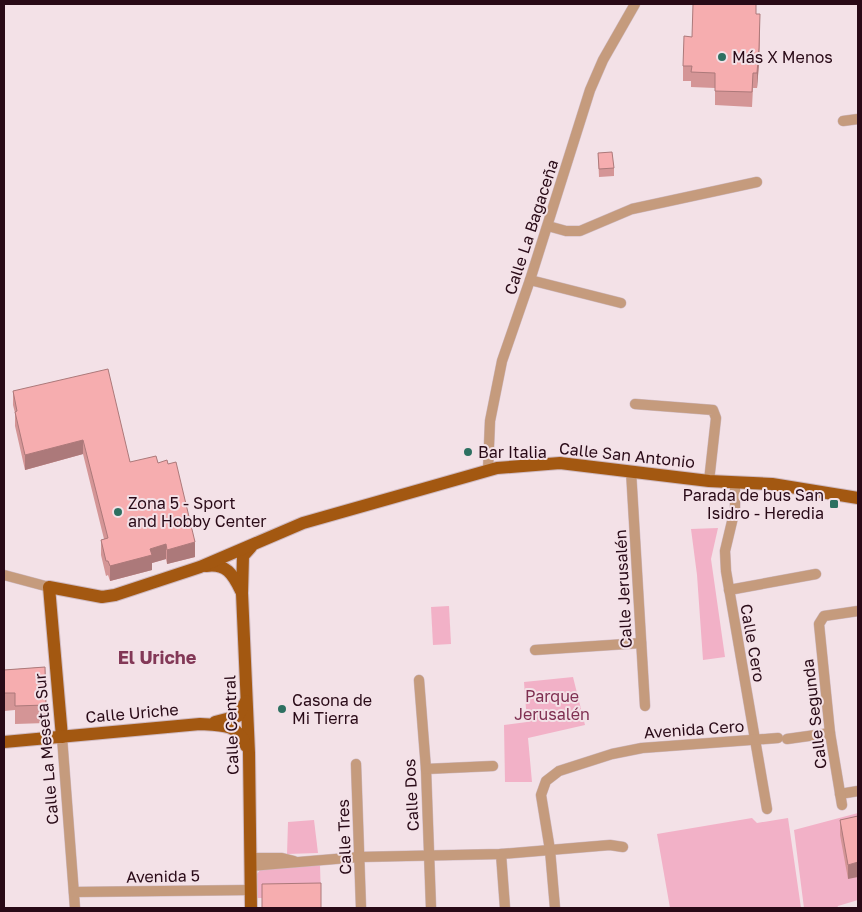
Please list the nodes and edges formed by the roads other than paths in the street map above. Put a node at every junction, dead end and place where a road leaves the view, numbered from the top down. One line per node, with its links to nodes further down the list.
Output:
1 (635, 4): 5 (street, Calle La Bagaceña)
2 (858, 119): 3 (street)
3 (843, 121)
4 (757, 182): 5 (street)
5 (548, 226): 6 (street, Calle La Bagaceña)
6 (530, 280): 7 (street); 9 (street, Calle La Bagaceña)
7 (621, 303)
8 (634, 404): 11 (street)
9 (488, 470): 10 (main road, Calle San Antonio); 14 (main road, Calle San Antonio)
10 (631, 471): 11 (main road, Calle San Antonio); 24 (street, Calle Jerusalén)
11 (709, 481): 12 (main road, Calle San Antonio)
12 (735, 482): 13 (main road, Calle San Antonio); 19 (street, Calle Cero)
13 (858, 498)
14 (253, 545): 15 (main road, Calle San Antonio); 20 (main road, Calle Central)
15 (200, 567): 20 (main road); 21 (main road, Calle San Antonio)
16 (4, 574): 18 (street)
17 (816, 574): 19 (street)
18 (49, 587): 21 (main road); 23 (main road, Calle La Meseta Sur)
19 (729, 590): 34 (street, Calle Cero)
20 (242, 593): 27 (main road, Calle Central)
21 (102, 597): 23 (main road)
22 (858, 611): 31 (street, Calle Segunda)
23 (52, 612): 29 (main road, Calle La Meseta Sur)
24 (642, 643): 25 (street); 28 (street, Calle Jerusalén)
25 (535, 650)
26 (418, 680): 39 (street, Calle Dos)
27 (246, 700): 30 (main road); 36 (main road, Calle Central)
28 (645, 706)
29 (60, 722): 32 (main road); 33 (main road, Calle La Meseta Sur)
30 (200, 724): 32 (main road, Calle Uriche); 36 (main road, Calle Uriche)
31 (830, 733): 34 (street, Avenida Cero); 41 (street, Calle Segunda)
32 (78, 735): 33 (main road, Calle Uriche)
33 (62, 737): 35 (main road, Calle Uriche); 51 (street, Calle La Meseta Sur)
34 (755, 740): 43 (street, Calle Cero); 45 (street, Avenida Cero)
35 (4, 742)
36 (249, 753): 49 (main road, Calle Central)
37 (356, 764): 48 (street, Calle Tres)
38 (493, 766): 39 (street)
39 (426, 769): 47 (street, Calle Dos)
40 (858, 791): 41 (street)
41 (840, 794): 42 (street, Calle Segunda)
42 (842, 806)
43 (767, 809)
44 (623, 847): 45 (street)
45 (550, 850): 46 (street); 57 (street)
46 (501, 854): 47 (street); 56 (street)
47 (429, 855): 48 (street); 55 (street, Calle Dos)
48 (359, 858): 49 (street); 54 (street, Calle Tres)
49 (251, 862): 50 (main road, Calle Central)
50 (251, 890): 51 (street, Avenida 5); 53 (main road, Calle Central)
51 (74, 892): 52 (street, Calle La Meseta Sur)
52 (75, 908)
53 (251, 908)
54 (361, 908)
55 (431, 908)
56 (505, 908)
57 (555, 908)

